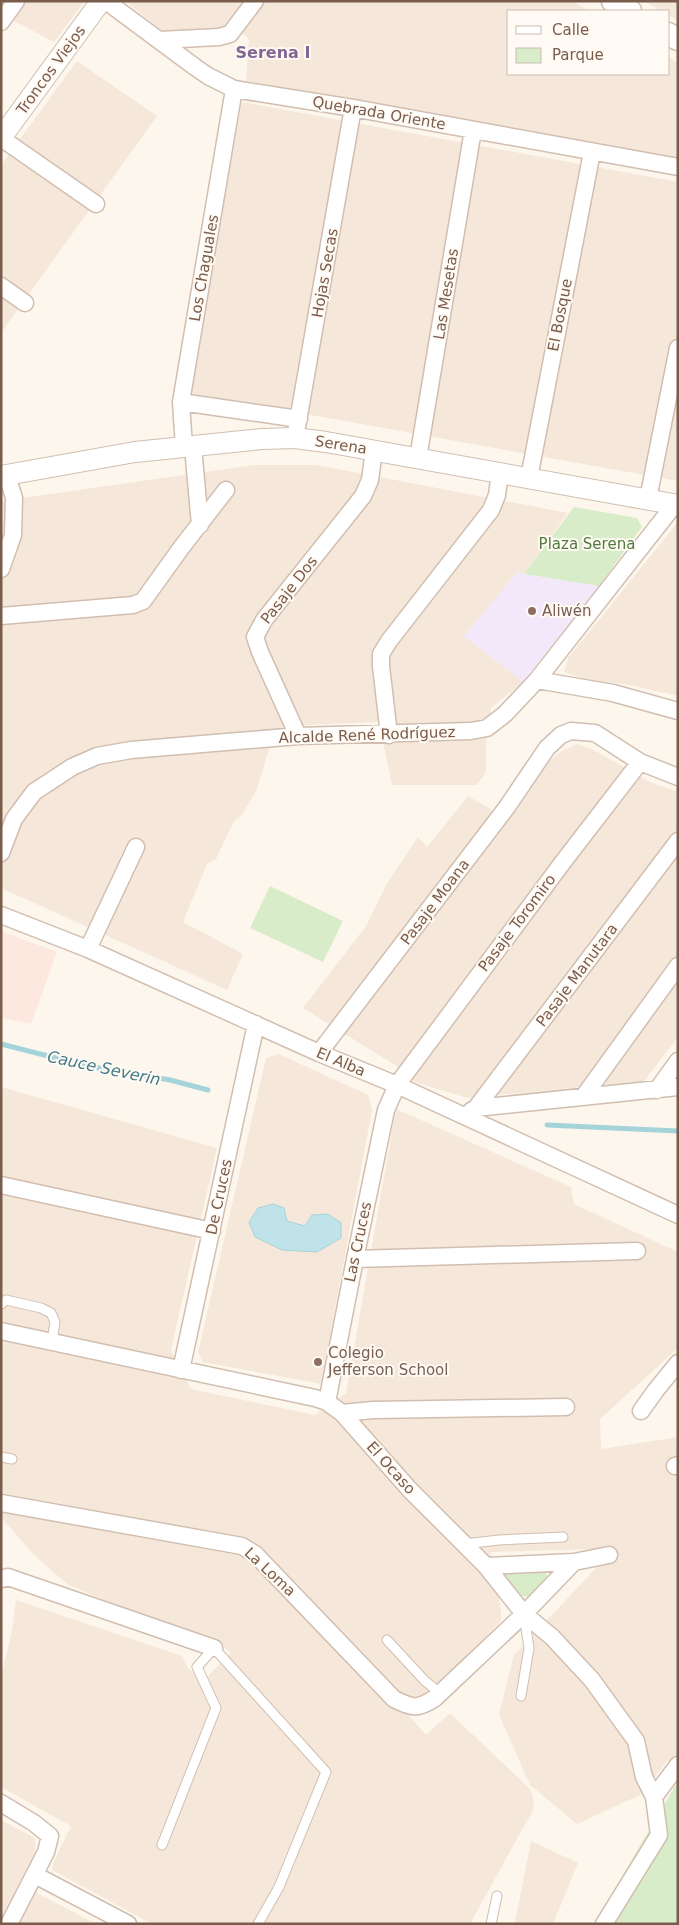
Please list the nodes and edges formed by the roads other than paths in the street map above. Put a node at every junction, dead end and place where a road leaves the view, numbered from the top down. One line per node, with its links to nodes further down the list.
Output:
1 (16, 1): 7 (street)
2 (101, 1): 12 (street, Troncos Viejos)
3 (106, 1): 8 (street, Quebrada Oriente)
4 (255, 1): 8 (street)
5 (613, 1): 6 (main road)
6 (628, 10)
7 (1, 22)
8 (160, 40): 9 (street, Quebrada Oriente)
9 (234, 89): 10 (street, Quebrada Oriente); 19 (street, Los Chaguales)
10 (353, 108): 11 (street, Quebrada Oriente); 20 (street, Hojas Secas)
11 (473, 130): 13 (street, Quebrada Oriente); 23 (street, Las Mesetas)
12 (1, 138): 15 (street)
13 (592, 152): 14 (street, Quebrada Oriente); 26 (street, El Bosque)
14 (678, 167)
15 (96, 204)
16 (1, 286): 17 (street)
17 (25, 303)
18 (678, 348): 28 (street)
19 (181, 402): 20 (street, Serena); 21 (street, Los Chaguales)
20 (297, 428): 21 (street, Serena); 22 (street, Serena)
21 (188, 447): 25 (street, Serena); 30 (street, Los Chaguales)
22 (374, 450): 23 (street, Serena); 36 (street, Pasaje Dos)
23 (418, 458): 24 (street, Serena)
24 (500, 473): 26 (street, Serena); 35 (street)
25 (4, 476): 31 (street)
26 (528, 478): 28 (street, Serena)
27 (226, 490): 30 (street)
28 (648, 500): 29 (street, Serena)
29 (677, 505): 33 (street, Alcalde René Rodríguez)
30 (200, 525): 32 (street)
31 (1, 569)
32 (1, 616)
33 (537, 680): 34 (street); 35 (street, Alcalde René Rodríguez)
34 (678, 711)
35 (389, 735): 36 (street, Alcalde René Rodríguez)
36 (298, 736): 41 (street, Alcalde René Rodríguez)
37 (640, 762): 38 (street, Pasaje Moana); 46 (street, Pasaje Moana); 48 (street, Pasaje Toromiro)
38 (678, 777)
39 (678, 841): 52 (street, Pasaje Manutara)
40 (136, 847): 43 (street)
41 (1, 853)
42 (1, 915): 43 (street, El Alba)
43 (88, 949): 45 (street, El Alba)
44 (678, 966): 51 (street)
45 (256, 1024): 46 (street, El Alba); 55 (street, De Cruces)
46 (319, 1053): 48 (street, El Alba)
47 (678, 1061): 50 (street)
48 (396, 1085): 52 (street, El Alba); 57 (street, Las Cruces)
49 (678, 1087): 50 (street)
50 (657, 1090): 51 (street)
51 (584, 1096): 52 (street)
52 (470, 1112): 54 (street, El Alba)
53 (1, 1185): 55 (street)
54 (678, 1215)
55 (212, 1231): 62 (street, De Cruces)
56 (637, 1251): 57 (street)
57 (354, 1259): 63 (street, Las Cruces)
58 (1, 1304): 60 (lane)
59 (1, 1331): 60 (street, El Ocaso)
60 (52, 1341): 62 (street, El Ocaso)
61 (678, 1363): 65 (street)
62 (181, 1370): 63 (street, El Ocaso)
63 (327, 1402): 66 (street, El Ocaso)
64 (566, 1407): 66 (street)
65 (641, 1411)
66 (342, 1413): 71 (street, El Ocaso)
67 (1, 1457): 68 (lane)
68 (12, 1459)
69 (1, 1503): 79 (street, La Loma)
70 (563, 1537): 71 (lane)
71 (464, 1544): 74 (street, El Ocaso)
72 (609, 1555): 73 (street)
73 (574, 1562): 74 (street); 76 (street)
74 (486, 1566): 76 (street, El Ocaso)
75 (1, 1579): 78 (street)
76 (524, 1614): 79 (street); 80 (lane); 82 (street, El Ocaso)
77 (387, 1640): 79 (lane)
78 (214, 1648): 84 (lane); 89 (lane)
79 (437, 1696)
80 (520, 1696)
81 (678, 1765): 82 (street)
82 (654, 1797): 91 (street, El Ocaso)
83 (1, 1803): 85 (street)
84 (162, 1845)
85 (35, 1874): 87 (street); 88 (street)
86 (497, 1896): 90 (lane)
87 (9, 1924)
88 (128, 1924)
89 (258, 1924)
90 (492, 1924)
91 (604, 1924)

